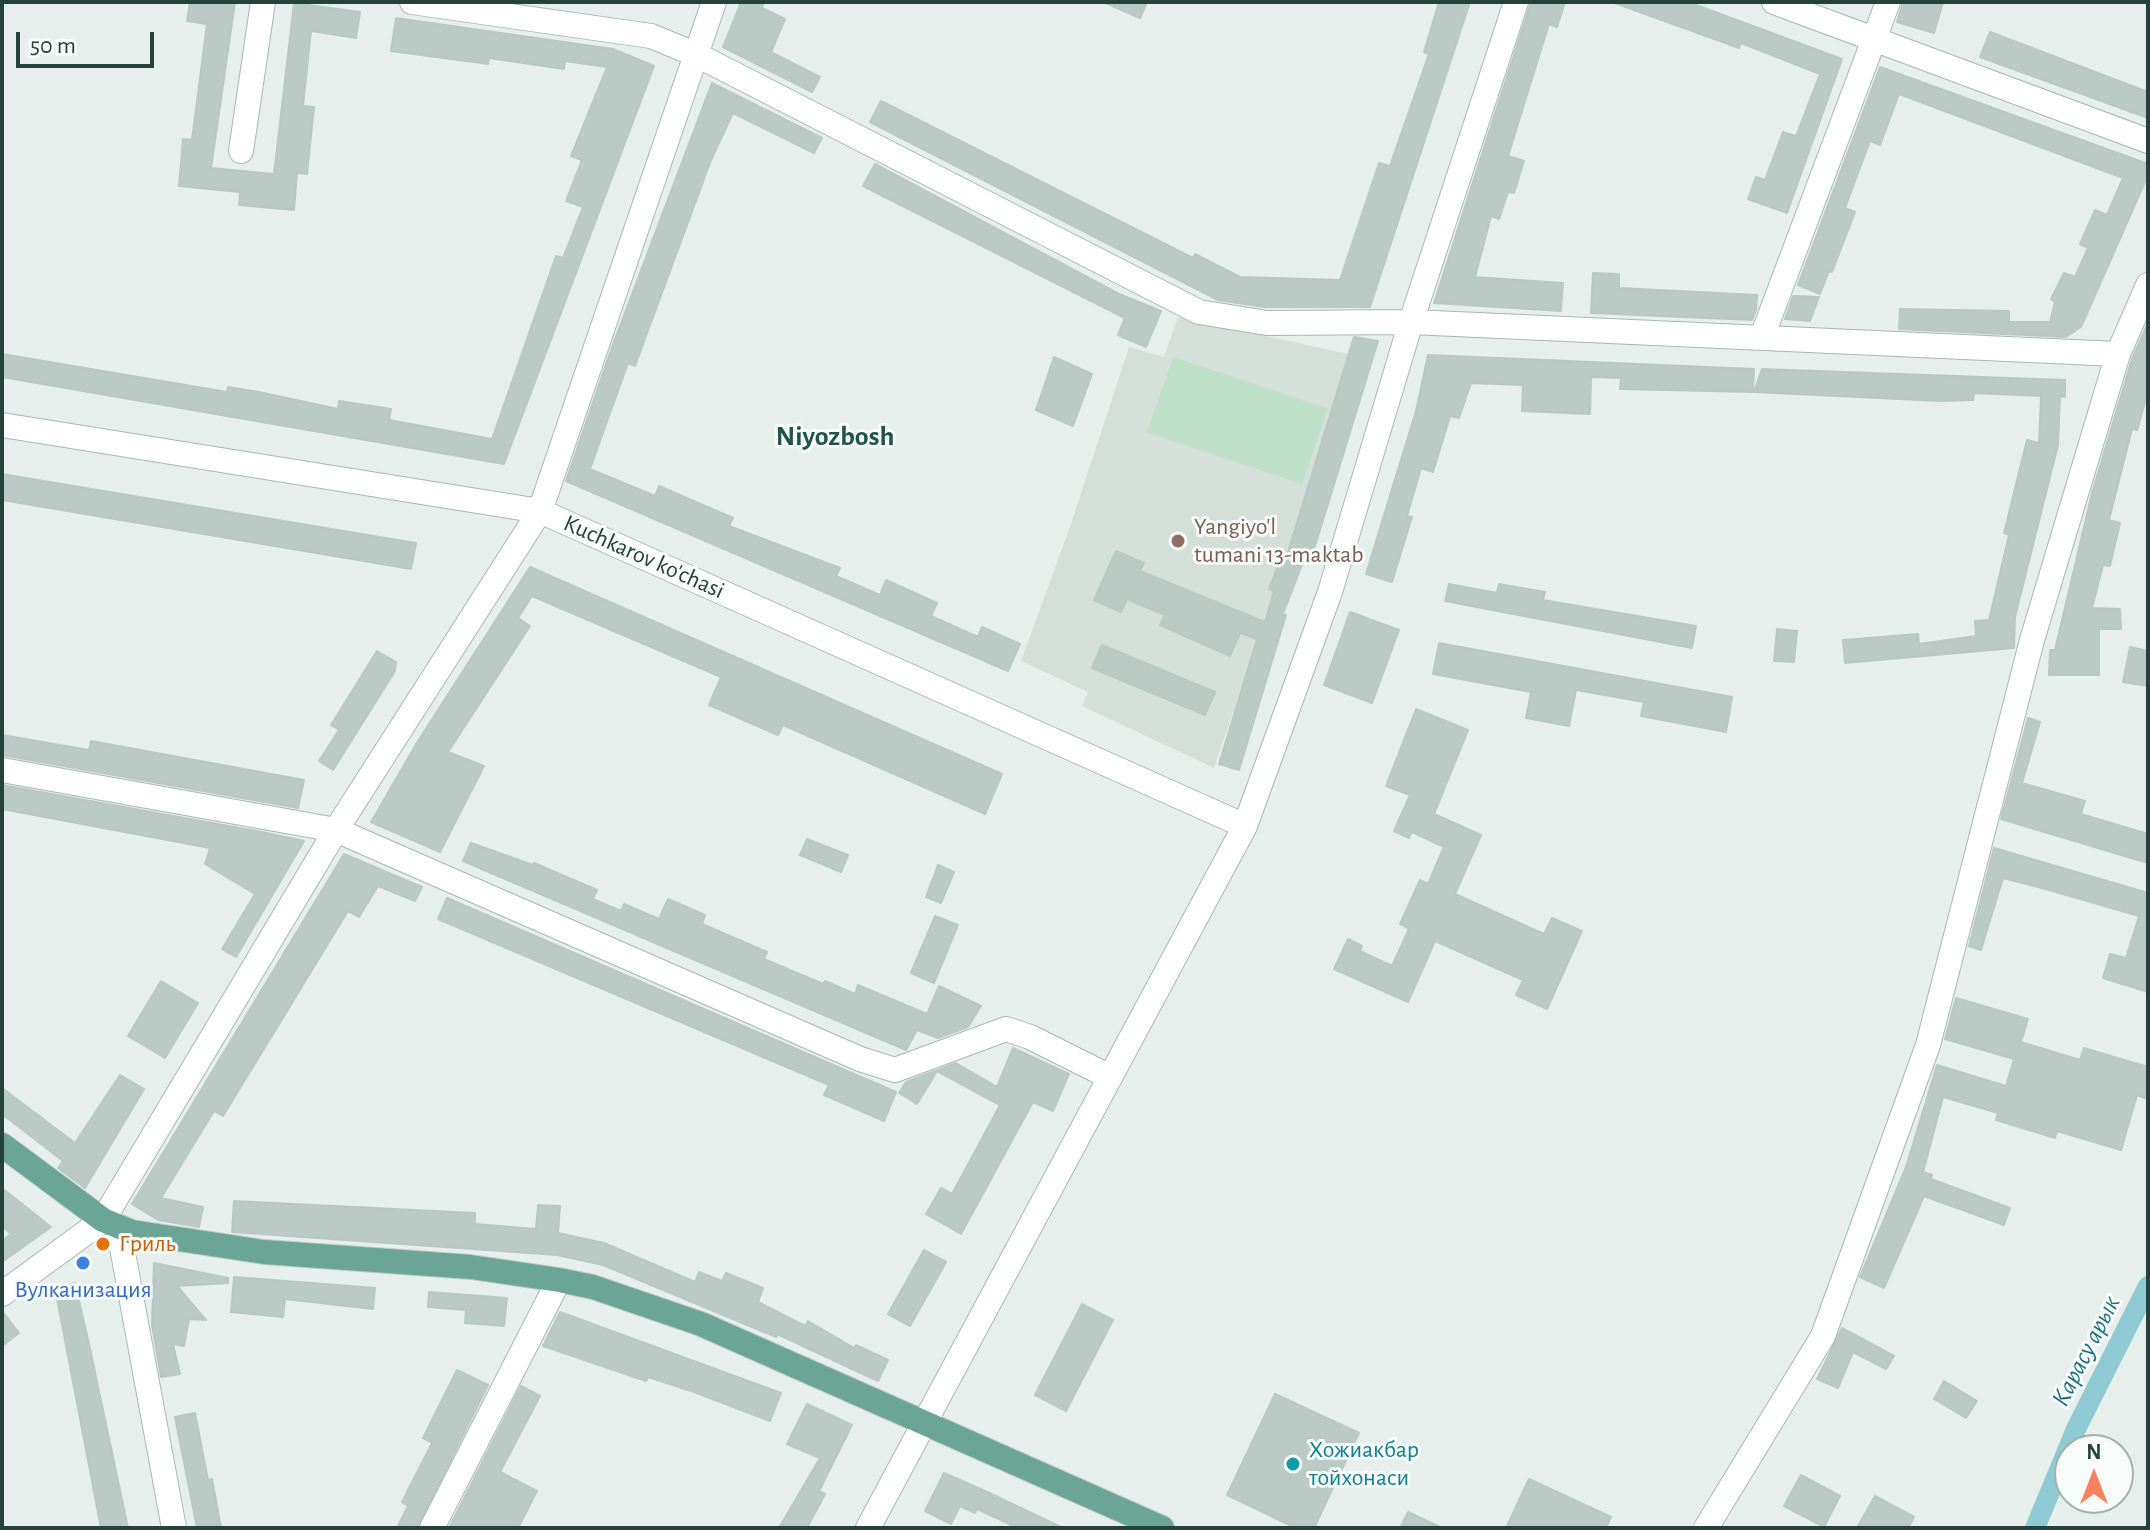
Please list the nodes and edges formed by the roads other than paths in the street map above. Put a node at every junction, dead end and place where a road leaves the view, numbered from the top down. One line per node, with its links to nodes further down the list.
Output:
1 (263, 2): 10 (street)
2 (412, 2): 8 (street)
3 (714, 2): 8 (street)
4 (1516, 2): 12 (street)
5 (1774, 2): 7 (street)
6 (1888, 2): 7 (street)
7 (1876, 40): 9 (street); 13 (street)
8 (697, 55): 12 (street); 16 (street)
9 (2148, 141)
10 (241, 151)
11 (2148, 285): 14 (street)
12 (1411, 322): 13 (street); 18 (street)
13 (1762, 337): 14 (street)
14 (2118, 354): 30 (street)
15 (2, 425): 16 (street, Kuchkarov ko'chasi)
16 (540, 511): 18 (street, Kuchkarov ko'chasi); 19 (street)
17 (2, 770): 19 (street)
18 (1245, 826): 20 (street)
19 (336, 830): 20 (street); 22 (street)
20 (1110, 1077): 25 (street)
21 (2, 1145): 22 (main road)
22 (110, 1223): 23 (main road); 24 (street); 26 (street)
23 (559, 1280): 25 (main road); 27 (street)
24 (2, 1294)
25 (923, 1423): 28 (street); 29 (main road)
26 (174, 1528)
27 (432, 1528)
28 (868, 1528)
29 (1162, 1528)
30 (1706, 1528)

